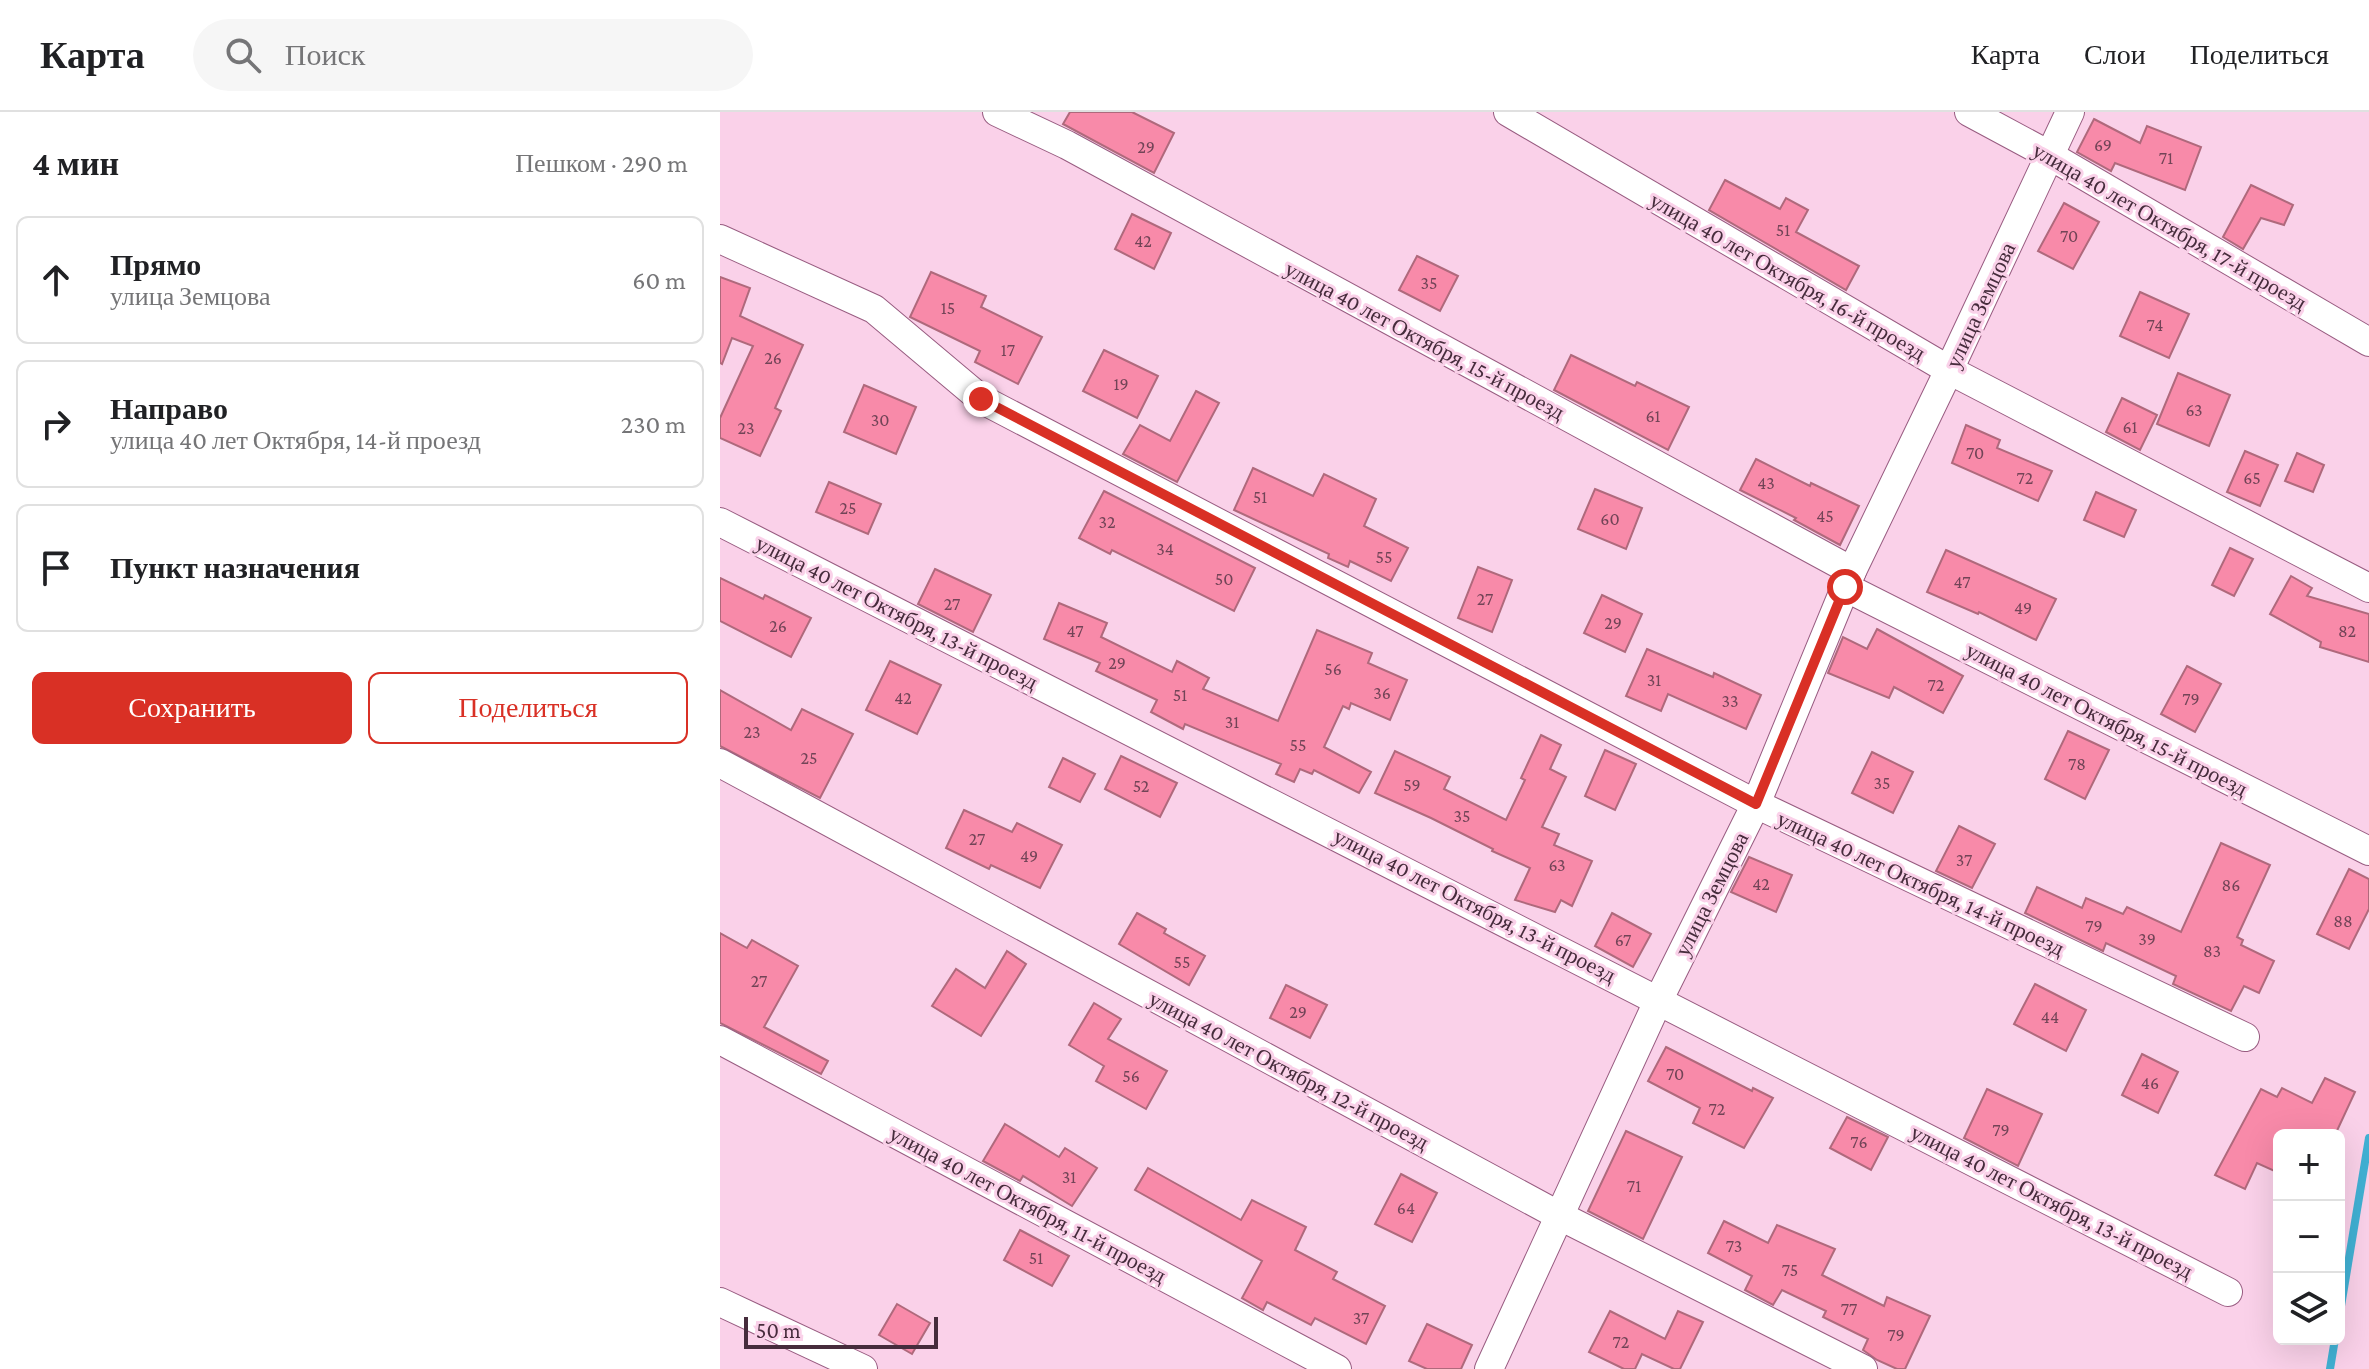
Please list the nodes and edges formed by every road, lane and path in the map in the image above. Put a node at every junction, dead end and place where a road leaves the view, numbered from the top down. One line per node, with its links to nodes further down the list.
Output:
1 (997, 112): 10 (street, улица 40 лет Октября, 15-й проезд)
2 (1508, 112): 8 (street, улица 40 лет Октября, 16-й проезд)
3 (1969, 112): 5 (street, улица 40 лет Октября, 17-й проезд)
4 (2070, 112): 5 (street, улица Земцова)
5 (2049, 155): 7 (street, улица 40 лет Октября, 17-й проезд); 8 (street, улица Земцова)
6 (720, 239): 13 (street, улица 40 лет Октября, 14-й проезд)
7 (2369, 342)
8 (1949, 370): 10 (street, улица Земцова); 11 (street, улица 40 лет Октября, 16-й проезд)
9 (720, 522): 15 (street, улица 40 лет Октября, 13-й проезд)
10 (1848, 579): 13 (street, улица Земцова); 14 (street, улица 40 лет Октября, 15-й проезд)
11 (2369, 588)
12 (720, 763): 18 (street, улица 40 лет Октября, 12-й проезд)
13 (1756, 804): 15 (street, улица Земцова); 16 (street, улица 40 лет Октября, 14-й проезд)
14 (2369, 851)
15 (1659, 999): 18 (street, улица Земцова); 19 (street, улица 40 лет Октября, 13-й проезд)
16 (2245, 1037)
17 (720, 1040): 22 (street, улица 40 лет Октября, 11-й проезд)
18 (1558, 1215): 23 (street, улица Земцова); 24 (street, улица 40 лет Октября, 12-й проезд)
19 (2228, 1292)
20 (720, 1302): 21 (street)
21 (863, 1369)
22 (1337, 1369)
23 (1489, 1369)
24 (1863, 1369)

